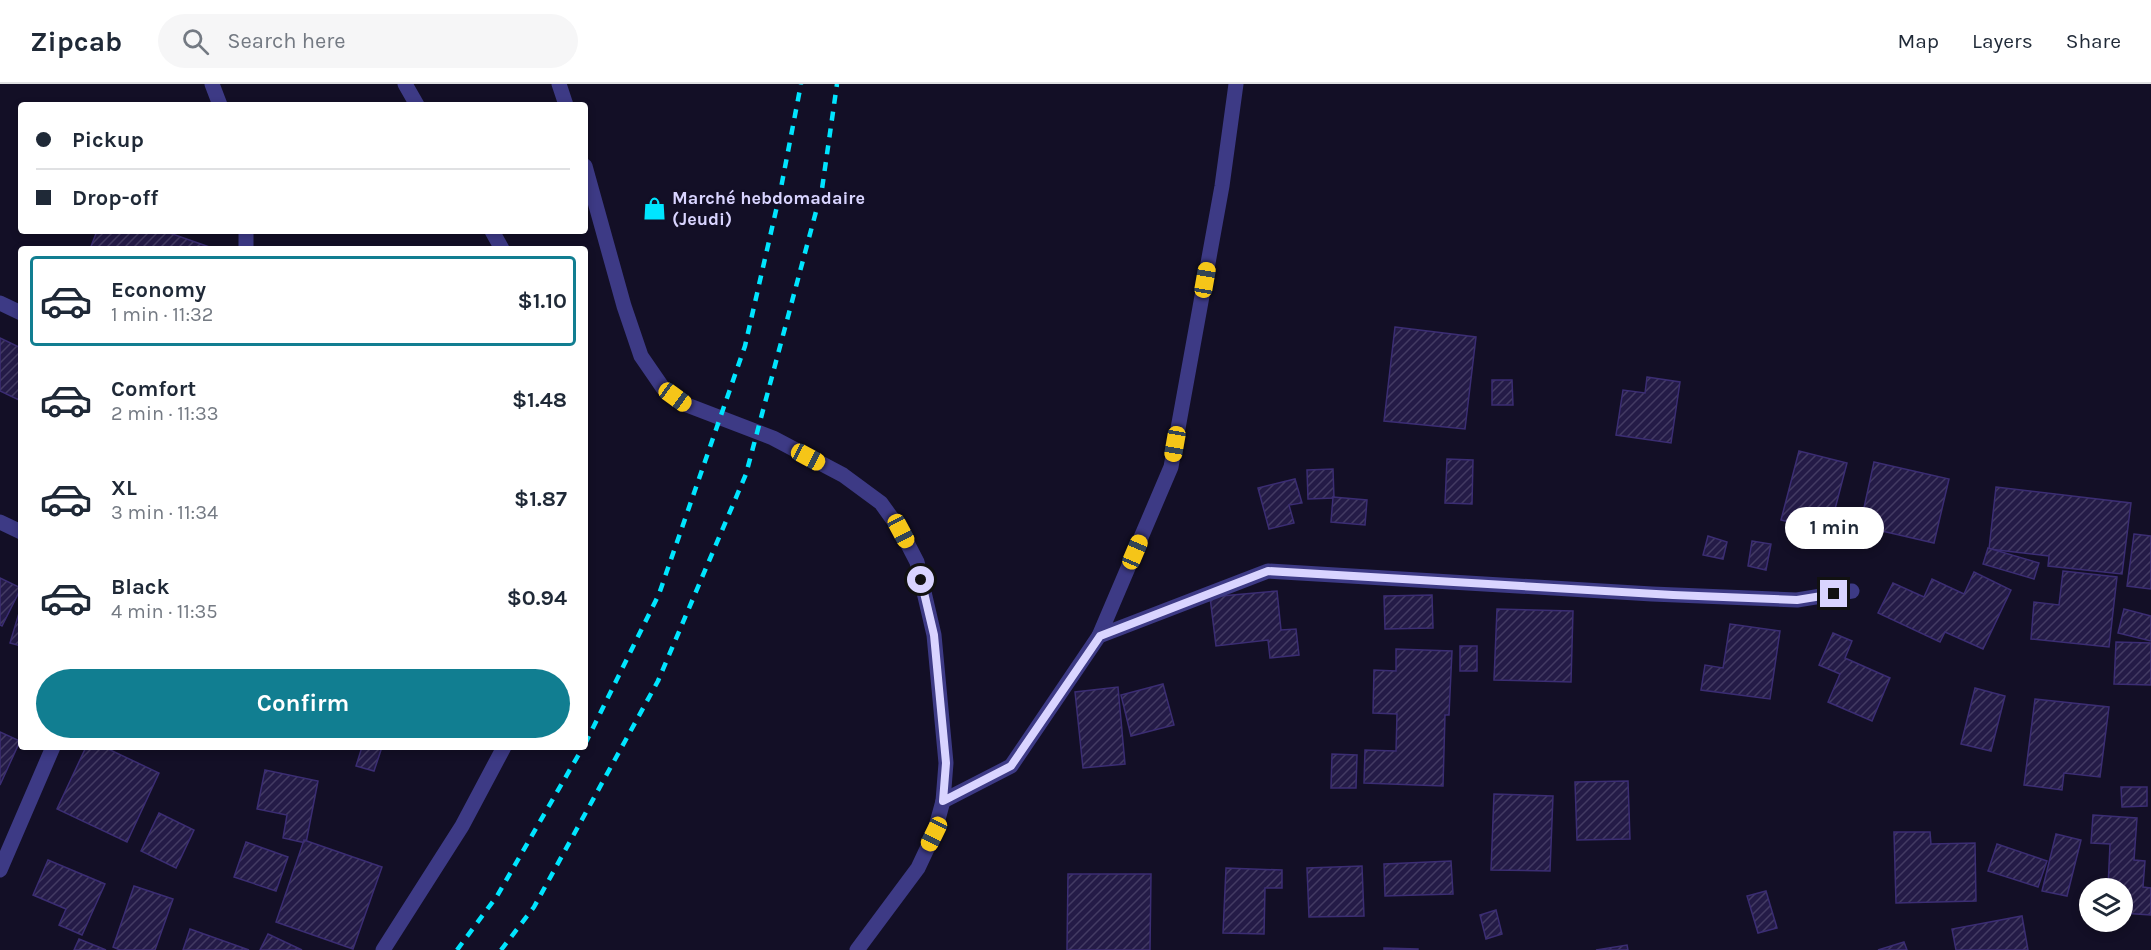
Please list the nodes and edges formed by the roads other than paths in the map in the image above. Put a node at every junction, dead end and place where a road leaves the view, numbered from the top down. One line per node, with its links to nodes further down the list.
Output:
1 (212, 84): 5 (street)
2 (405, 84): 6 (street)
3 (558, 84): 7 (street)
4 (1236, 84): 14 (street)
5 (219, 102)
6 (415, 102)
7 (565, 102)
8 (588, 177): 17 (street)
9 (0, 303): 10 (street)
10 (18, 312)
11 (0, 522): 12 (street)
12 (18, 531)
13 (1852, 591): 14 (street)
14 (1100, 636): 17 (street)
15 (52, 750): 18 (street)
16 (502, 750): 19 (street)
17 (943, 801): 20 (street)
18 (0, 870)
19 (382, 950)
20 (857, 950)

